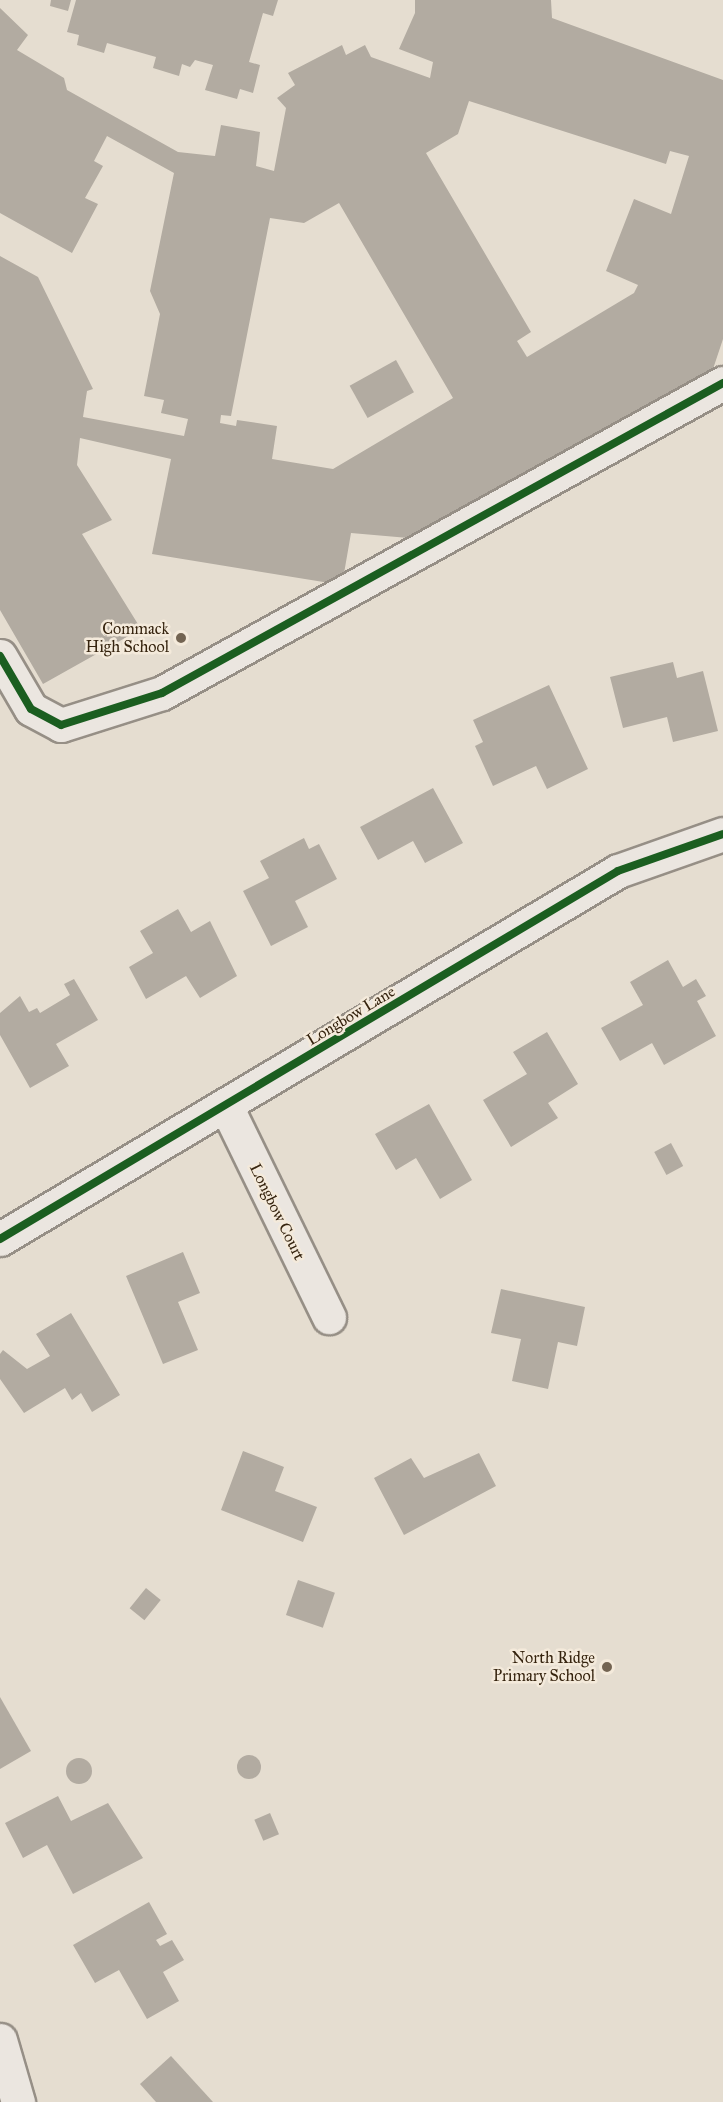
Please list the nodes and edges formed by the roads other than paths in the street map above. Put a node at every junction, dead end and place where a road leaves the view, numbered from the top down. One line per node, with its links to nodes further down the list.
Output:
1 (723, 383): 2 (street)
2 (0, 656)
3 (723, 834): 4 (street, Longbow Lane)
4 (226, 1106): 5 (street, Longbow Lane); 6 (street, Longbow Court)
5 (0, 1239)
6 (329, 1317)
7 (0, 2040): 8 (street)
8 (18, 2102)

